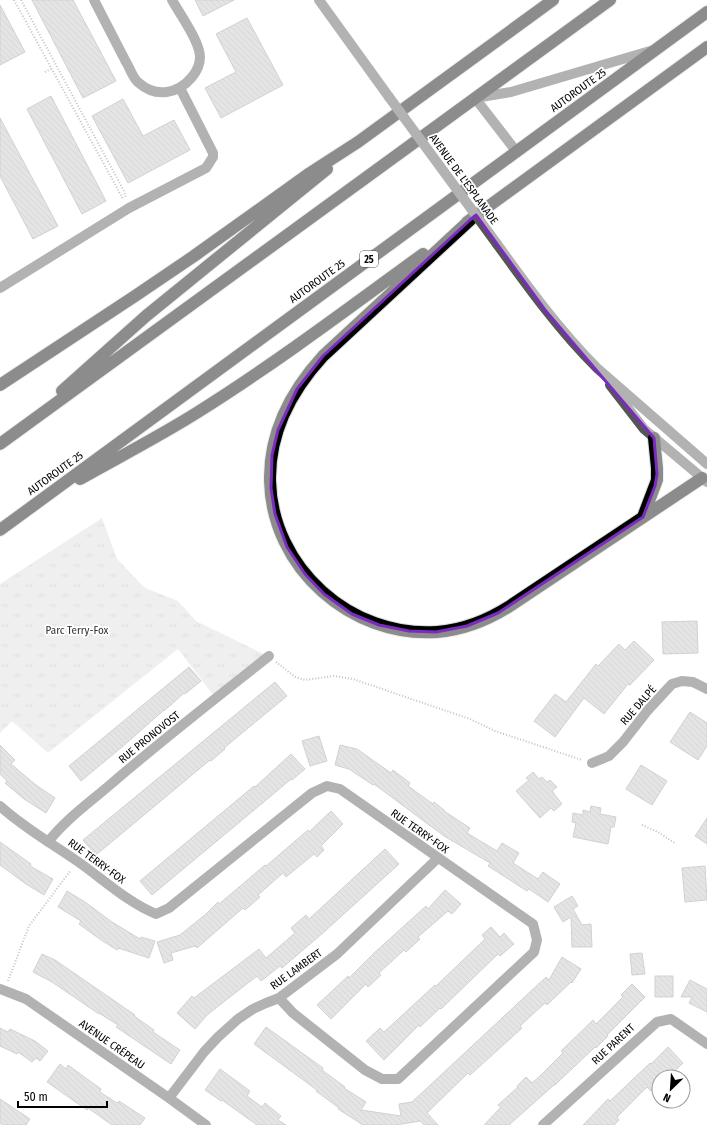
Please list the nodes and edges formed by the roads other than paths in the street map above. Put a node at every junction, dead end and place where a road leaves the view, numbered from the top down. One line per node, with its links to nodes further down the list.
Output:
1 (94, 0): 9 (street)
2 (172, 0): 9 (street)
3 (319, 0): 15 (street, AVENUE DE L'ESPLANADE, bridge)
4 (553, 0): 11 (highway)
5 (610, 0): 10 (highway)
6 (707, 12): 8 (highway, AUTOROUTE 25 / 25)
7 (707, 47): 13 (highway)
8 (655, 50): 10 (street); 12 (highway, AUTOROUTE 25 / 25)
9 (180, 88): 14 (street)
10 (475, 98): 12 (street); 17 (highway)
11 (358, 142): 16 (highway); 17 (highway)
12 (516, 151): 22 (highway, AUTOROUTE 25 / 25)
13 (470, 220): 22 (highway); 23 (highway)
14 (0, 288)
15 (597, 368): 18 (street, AVENUE DE L'ESPLANADE); 20 (street, AVENUE DE L'ESPLANADE)
16 (0, 385)
17 (13, 434): 19 (highway)
18 (654, 438): 21 (street, AVENUE DE L'ESPLANADE); 23 (highway)
19 (0, 444)
20 (707, 464)
21 (705, 478): 23 (highway)
22 (32, 507): 24 (highway, AUTOROUTE 25 / 25)
23 (643, 517)
24 (0, 530)
25 (269, 656): 29 (street, RUE PRONOVOST)
26 (707, 689): 27 (street, RUE DALPÉ)
27 (592, 763)
28 (0, 806): 29 (street, RUE TERRY-FOX)
29 (48, 842): 30 (street, RUE TERRY-FOX)
30 (438, 858): 32 (street, RUE LAMBERT); 32 (street, RUE TERRY-FOX)
31 (0, 989): 34 (street, AVENUE CRÉPEAU)
32 (279, 998): 34 (street, RUE LAMBERT)
33 (707, 1044): 36 (street, RUE PARENT)
34 (169, 1098): 35 (street, AVENUE CRÉPEAU)
35 (206, 1125)
36 (543, 1125)

